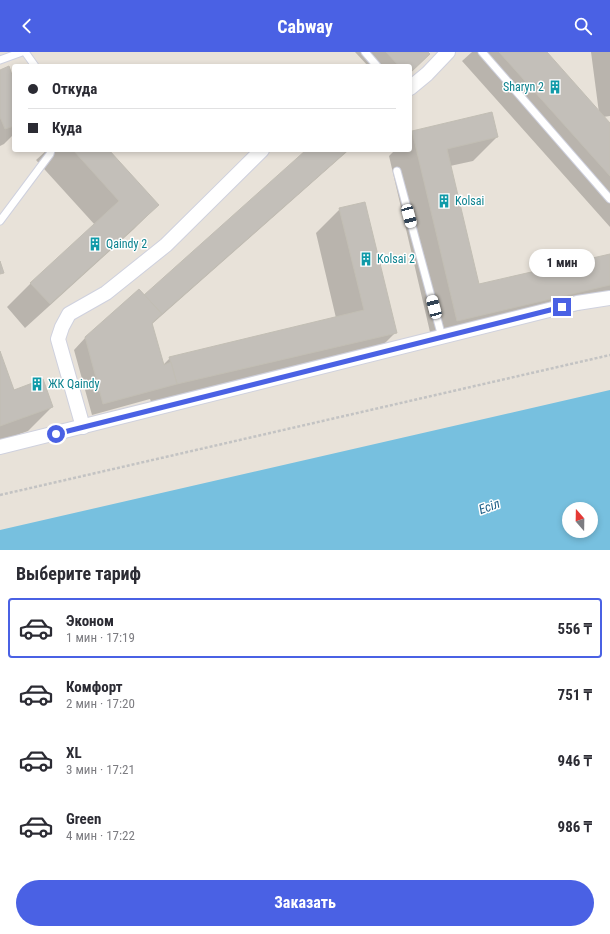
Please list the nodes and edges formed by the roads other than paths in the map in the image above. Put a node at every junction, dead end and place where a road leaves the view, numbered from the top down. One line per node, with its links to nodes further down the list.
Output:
1 (22, 52): 6 (lane)
2 (25, 52): 7 (lane)
3 (365, 52): 8 (lane)
4 (448, 52): 9 (street)
5 (482, 52): 13 (lane)
6 (0, 60)
7 (34, 64)
8 (375, 64)
9 (412, 86)
10 (50, 152): 14 (lane)
11 (260, 152): 17 (street)
12 (397, 171): 16 (lane)
13 (610, 199)
14 (0, 221)
15 (610, 298): 16 (street)
16 (442, 337): 17 (street)
17 (83, 427): 18 (street)
18 (0, 447)

